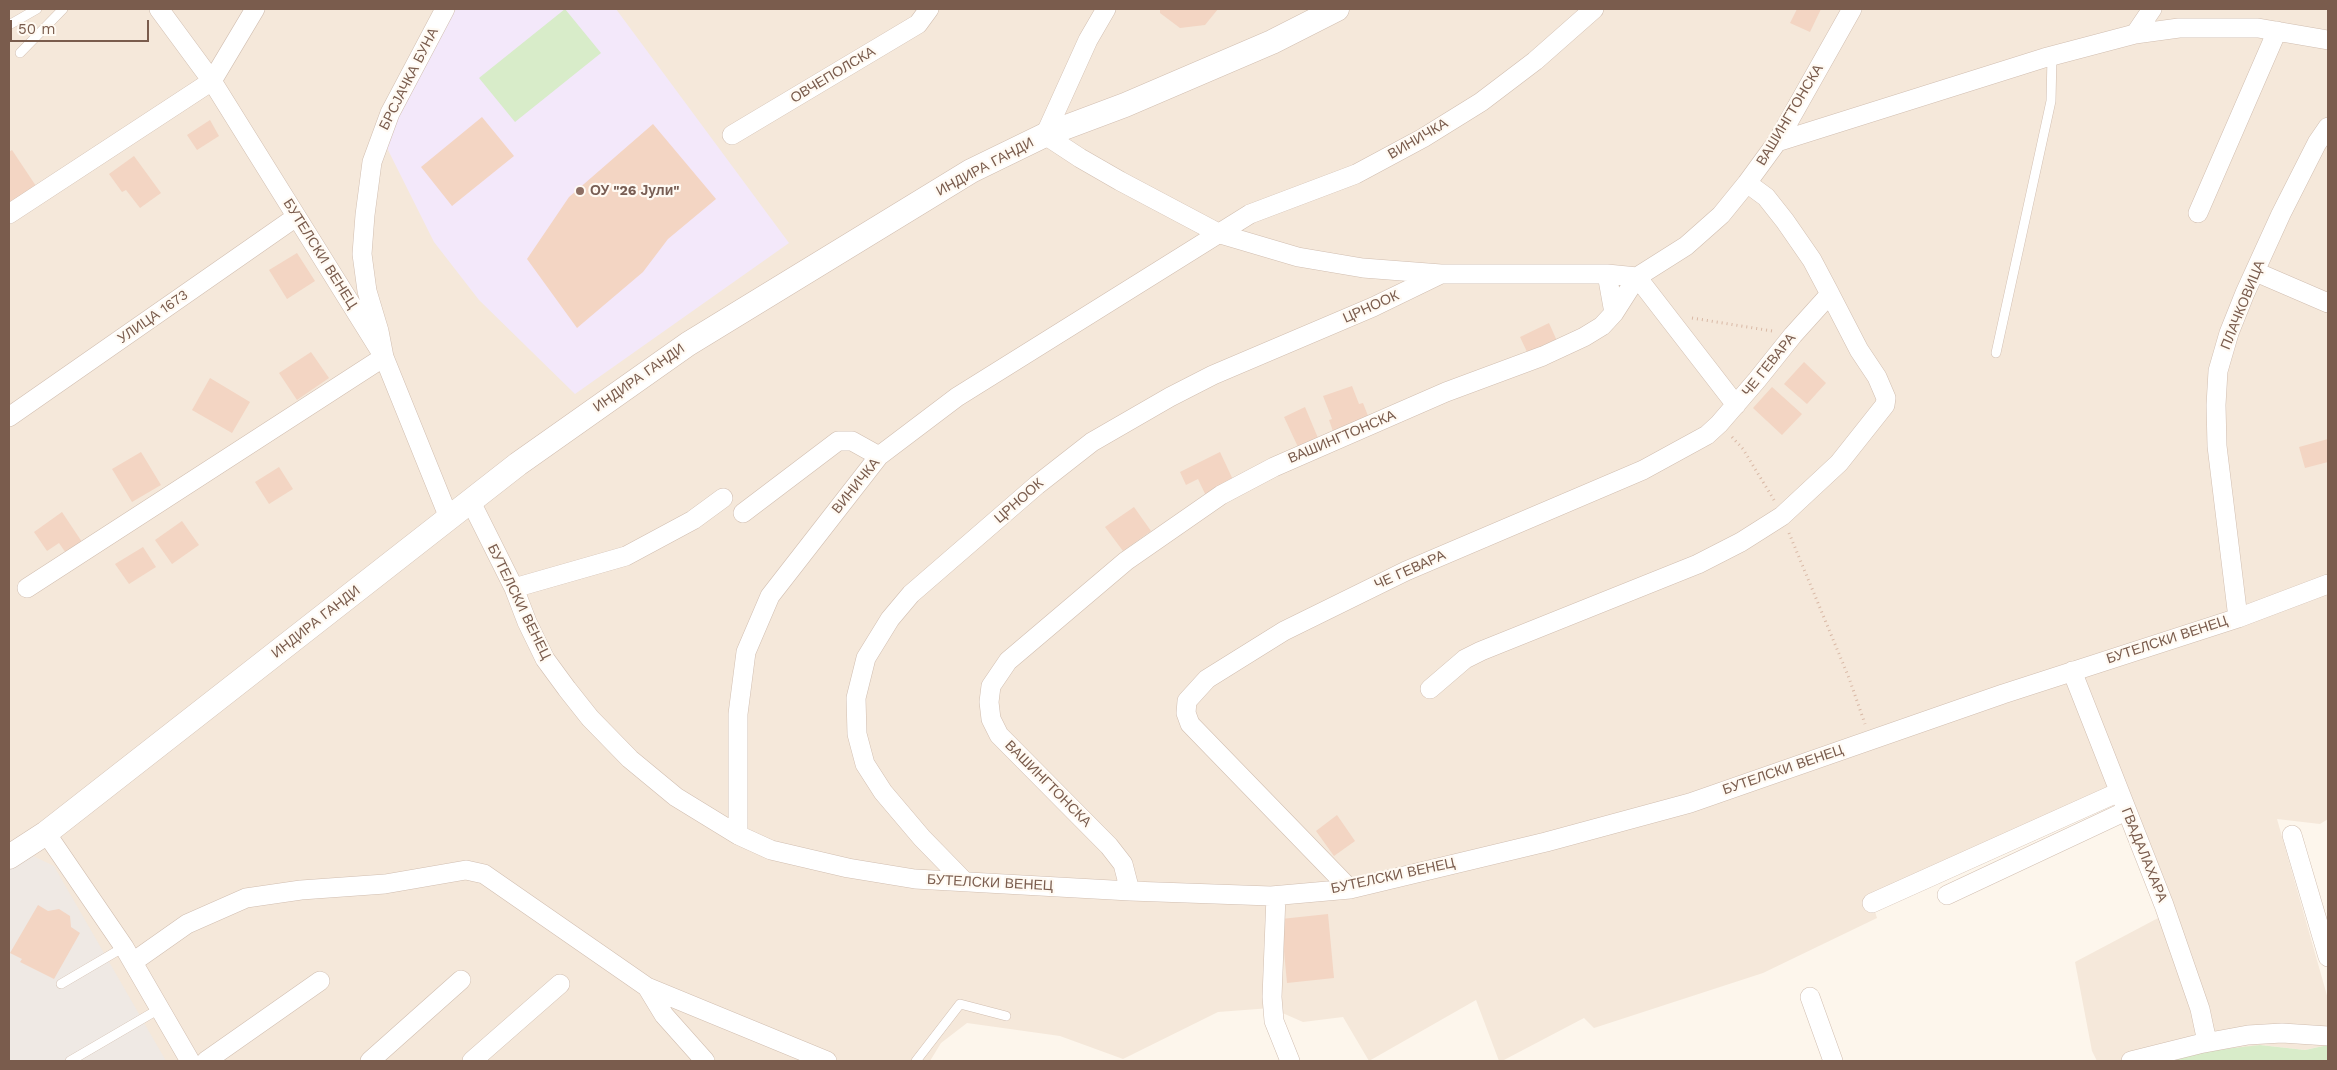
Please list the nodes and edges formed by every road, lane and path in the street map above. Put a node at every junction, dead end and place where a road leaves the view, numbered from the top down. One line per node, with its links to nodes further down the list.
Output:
1 (37, 9): 12 (lane)
2 (63, 9): 16 (lane)
3 (159, 9): 18 (street, БУТЕЛСКИ ВЕНЕЦ)
4 (255, 9): 18 (street)
5 (445, 9): 38 (street, БРСЈАЧКА БУНА)
6 (929, 9): 21 (street, ОВЧЕПОЛСКА)
7 (1106, 9): 20 (street)
8 (1337, 9): 20 (street, ИНДИРА ГАНДИ)
9 (1594, 9): 27 (street, ВИНИЧКА)
10 (1852, 9): 22 (street, ВАШИНГТОНСКА)
11 (2152, 9): 14 (street)
12 (9, 25)
13 (2277, 31): 14 (street); 15 (street); 24 (street)
14 (2135, 34): 17 (street)
15 (2328, 40)
16 (20, 53)
17 (2052, 56): 22 (street); 37 (lane)
18 (212, 81): 25 (street); 26 (street, БУТЕЛСКИ ВЕНЕЦ)
19 (2328, 127): 28 (street, ПЛАЧКОВИЦА)
20 (1045, 135): 27 (street); 44 (street, ИНДИРА ГАНДИ)
21 (732, 136)
22 (1777, 142): 23 (street, ВАШИНГТОНСКА)
23 (1747, 183): 31 (street, ВАШИНГТОНСКА); 32 (street)
24 (2198, 213)
25 (9, 214)
26 (296, 217): 38 (street, БУТЕЛСКИ ВЕНЕЦ); 40 (street, УЛИЦА 1673)
27 (1220, 234): 29 (street); 42 (street, ВИНИЧКА)
28 (2256, 272): 33 (street); 51 (street, ПЛАЧКОВИЦА)
29 (1441, 274): 30 (street); 61 (street, ЦРНООК)
30 (1607, 274): 31 (street); 34 (street)
31 (1637, 277): 34 (street, ВАШИНГТОНСКА); 35 (street)
32 (1830, 294): 36 (street, ЧЕ ГЕВАРА); 46 (street)
33 (2328, 303)
34 (1614, 313): 63 (street, ВАШИНГТОНСКА)
35 (1664, 313): 36 (path); 39 (street)
36 (1793, 335): 39 (street, ЧЕ ГЕВАРА)
37 (1996, 353)
38 (384, 357): 47 (street, БУТЕЛСКИ ВЕНЕЦ); 49 (street)
39 (1736, 405): 41 (street, ЧЕ ГЕВАРА)
40 (9, 416)
41 (1719, 424): 46 (path); 62 (street, ЧЕ ГЕВАРА)
42 (879, 456): 45 (street); 58 (street, ВИНИЧКА)
43 (723, 498): 50 (street)
44 (471, 502): 47 (street, ИНДИРА ГАНДИ); 50 (street, БУТЕЛСКИ ВЕНЕЦ)
45 (743, 513)
46 (1782, 516): 53 (street); 54 (path)
47 (449, 518): 57 (street, ИНДИРА ГАНДИ)
48 (2328, 584): 51 (street, БУТЕЛСКИ ВЕНЕЦ)
49 (27, 588)
50 (514, 588): 58 (street, БУТЕЛСКИ ВЕНЕЦ)
51 (2238, 618): 52 (street, БУТЕЛСКИ ВЕНЕЦ)
52 (2072, 671): 54 (street, БУТЕЛСКИ ВЕНЕЦ); 55 (street, ГВАДАЛАХАРА)
53 (1430, 690)
54 (1870, 740): 62 (street, БУТЕЛСКИ ВЕНЕЦ)
55 (2119, 792): 56 (street, ГВАДАЛАХАРА); 66 (street)
56 (2126, 811): 64 (street); 78 (street, ГВАДАЛАХАРА)
57 (46, 832): 60 (street, ИНДИРА ГАНДИ); 67 (street)
58 (738, 835): 61 (street, БУТЕЛСКИ ВЕНЕЦ)
59 (2292, 836): 68 (street)
60 (9, 857)
61 (963, 880): 63 (street, БУТЕЛСКИ ВЕНЕЦ)
62 (1350, 888): 65 (street, БУТЕЛСКИ ВЕНЕЦ)
63 (1130, 891): 65 (street, БУТЕЛСКИ ВЕНЕЦ)
64 (1946, 895)
65 (1276, 896): 87 (street)
66 (1872, 903)
67 (128, 955): 71 (lane); 73 (street); 75 (street)
68 (2328, 957)
69 (320, 980): 81 (street)
70 (461, 980): 82 (street)
71 (61, 984)
72 (560, 984): 83 (street)
73 (647, 988): 84 (street); 85 (street)
74 (1810, 997): 88 (street)
75 (159, 1009): 79 (lane); 80 (street)
76 (1006, 1016): 86 (lane)
77 (2328, 1036): 78 (street)
78 (2207, 1042): 89 (street)
79 (70, 1061)
80 (190, 1061)
81 (206, 1061)
82 (370, 1061)
83 (472, 1061)
84 (705, 1061)
85 (827, 1061)
86 (916, 1061)
87 (1290, 1061)
88 (1833, 1061)
89 (2131, 1061)

